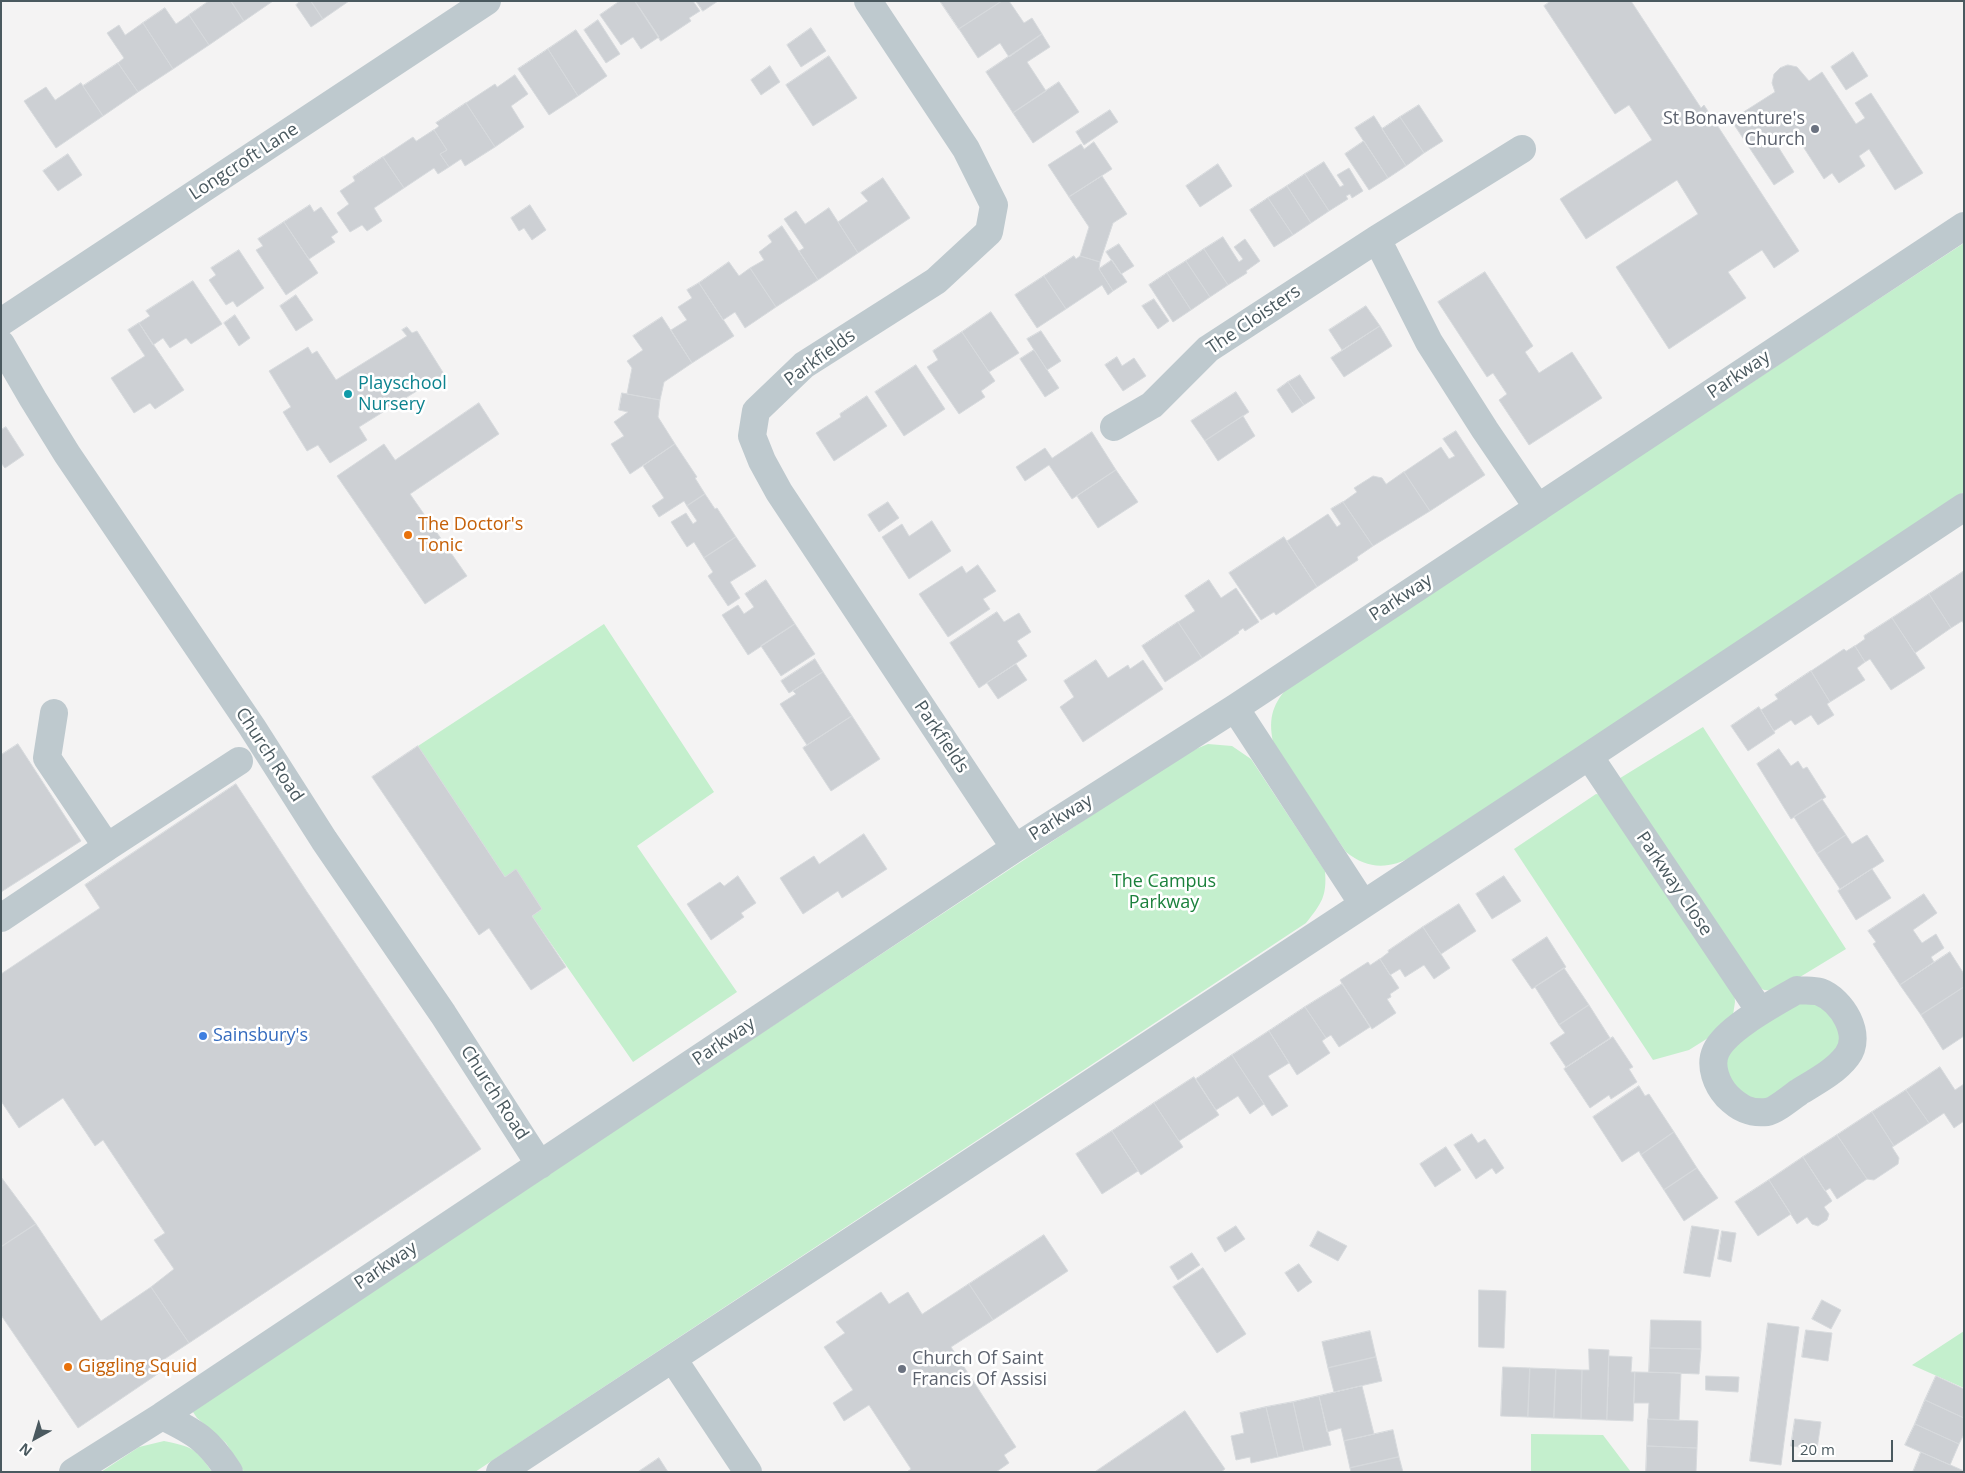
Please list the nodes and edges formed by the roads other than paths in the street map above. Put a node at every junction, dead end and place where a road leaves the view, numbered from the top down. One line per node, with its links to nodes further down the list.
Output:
1 (487, 1): 6 (street, Longcroft Lane)
2 (868, 1): 16 (street, Parkfields)
3 (1522, 149): 5 (street, The Cloisters)
4 (1964, 226): 9 (street, Parkway)
5 (1377, 239): 8 (street, The Cloisters); 9 (street)
6 (1, 322)
7 (1, 344): 20 (street, Church Road)
8 (1114, 427)
9 (1538, 508): 11 (street, Parkway)
10 (1964, 508): 13 (street)
11 (1235, 708): 16 (street, Parkway); 17 (street)
12 (54, 713): 15 (street)
13 (1589, 756): 17 (street); 19 (street, Parkway Close)
14 (239, 760): 15 (street)
15 (107, 847): 18 (street)
16 (1015, 848): 20 (street, Parkway)
17 (1363, 904): 21 (street)
18 (1, 918)
19 (1760, 1011): 19 (street)
20 (540, 1165): 22 (street, Parkway)
21 (673, 1359): 25 (street); 26 (street)
22 (162, 1416): 23 (street, Parkway); 24 (street)
23 (73, 1472)
24 (229, 1472)
25 (500, 1472)
26 (748, 1472)

